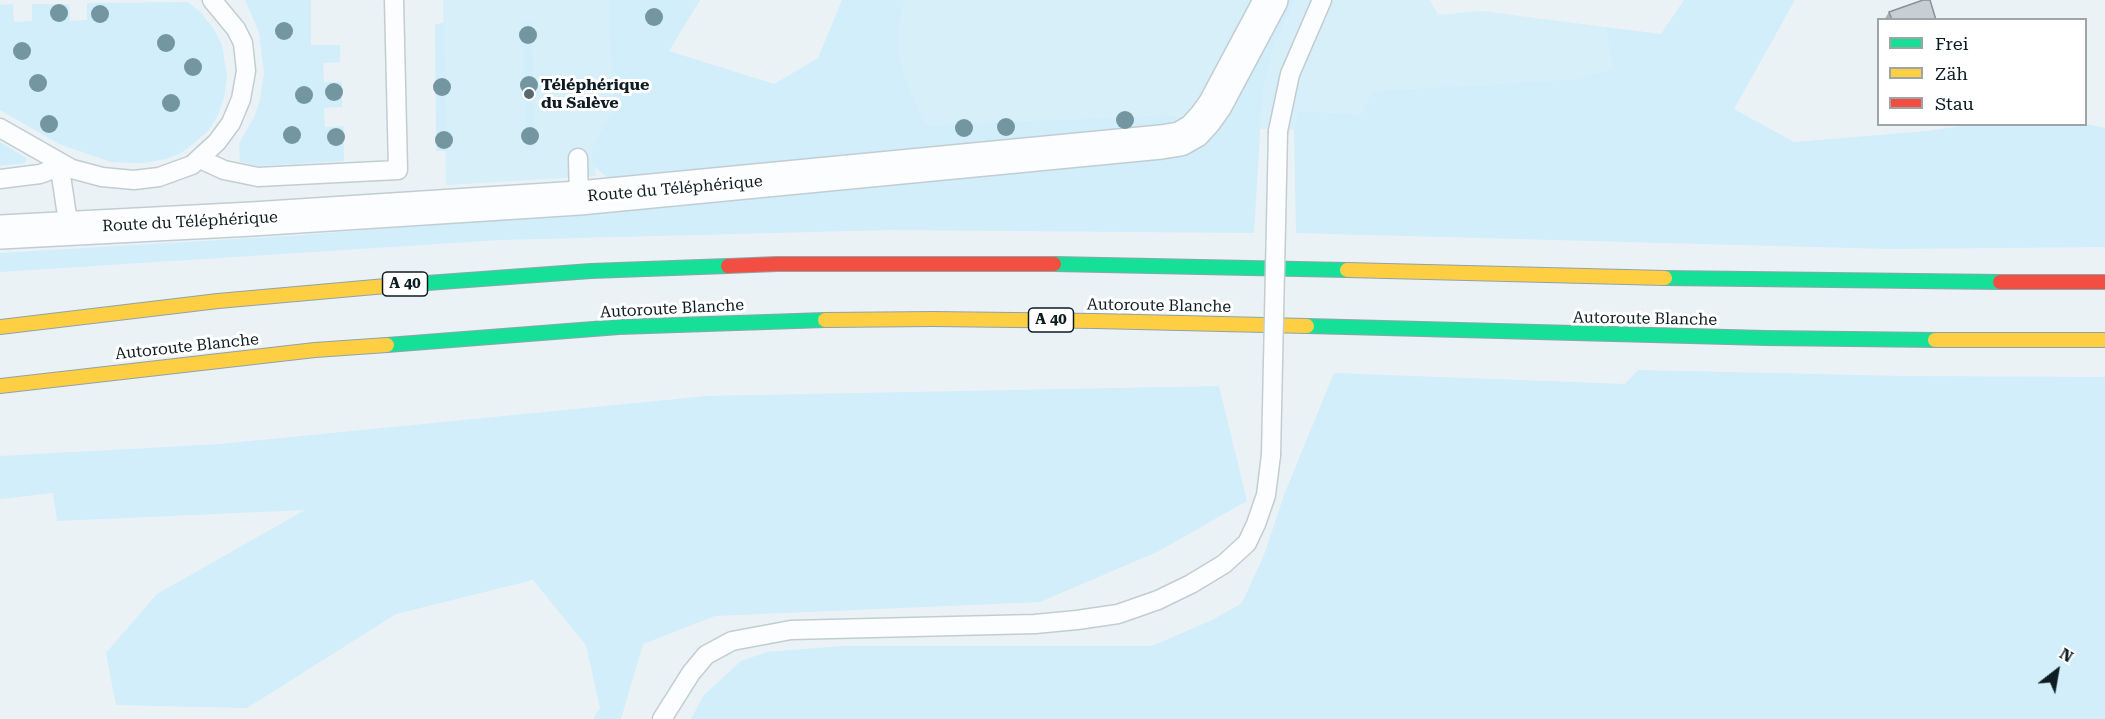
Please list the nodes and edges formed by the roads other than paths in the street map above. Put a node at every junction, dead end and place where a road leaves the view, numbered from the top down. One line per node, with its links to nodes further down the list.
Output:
1 (212, 0): 7 (lane)
2 (394, 0): 7 (lane)
3 (1271, 0): 10 (street, Route du Téléphérique)
4 (1322, 0): 19 (lane, bridge)
5 (0, 128): 8 (lane)
6 (578, 158): 10 (lane)
7 (200, 159): 8 (lane)
8 (59, 162): 9 (lane); 11 (lane)
9 (0, 179)
10 (579, 198): 11 (street, Route du Téléphérique)
11 (69, 229): 12 (street, Route du Téléphérique)
12 (0, 232)
13 (2105, 282): 14 (highway, A 40)
14 (218, 301): 15 (highway); 16 (highway, A 40)
15 (34, 309)
16 (0, 327)
17 (2105, 340): 18 (highway, Autoroute Blanche / A 40)
18 (0, 386)
19 (662, 719)

